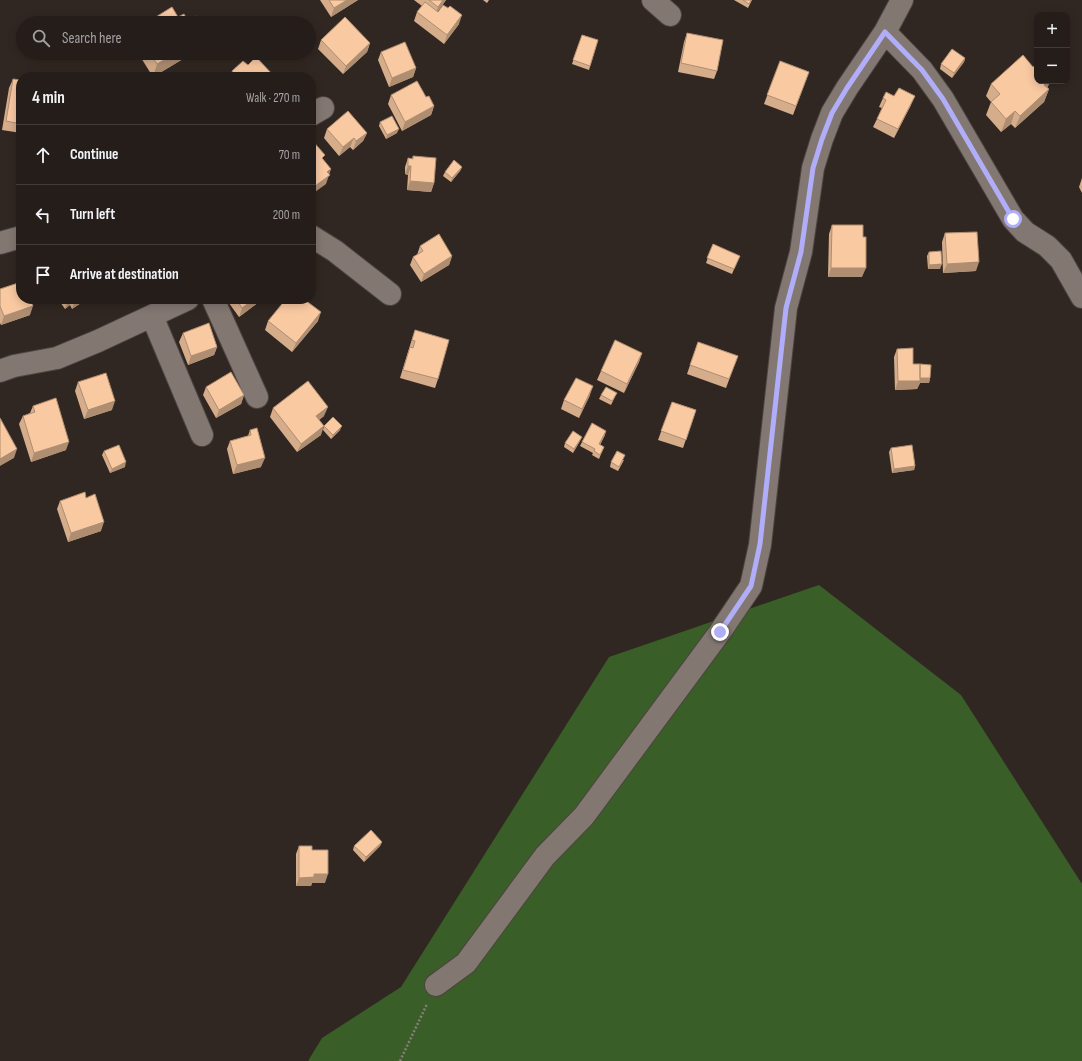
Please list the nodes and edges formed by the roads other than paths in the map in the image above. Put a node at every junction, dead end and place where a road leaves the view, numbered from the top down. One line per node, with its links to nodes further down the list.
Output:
1 (653, 0): 3 (street)
2 (902, 0): 4 (street)
3 (670, 14)
4 (885, 32): 9 (street); 16 (street)
5 (16, 238): 7 (street)
6 (316, 239): 8 (street)
7 (0, 243)
8 (390, 294)
9 (1082, 296)
10 (177, 304): 12 (street)
11 (215, 304): 14 (street)
12 (152, 316): 13 (street); 15 (street)
13 (0, 371)
14 (257, 398)
15 (202, 436)
16 (436, 985)

